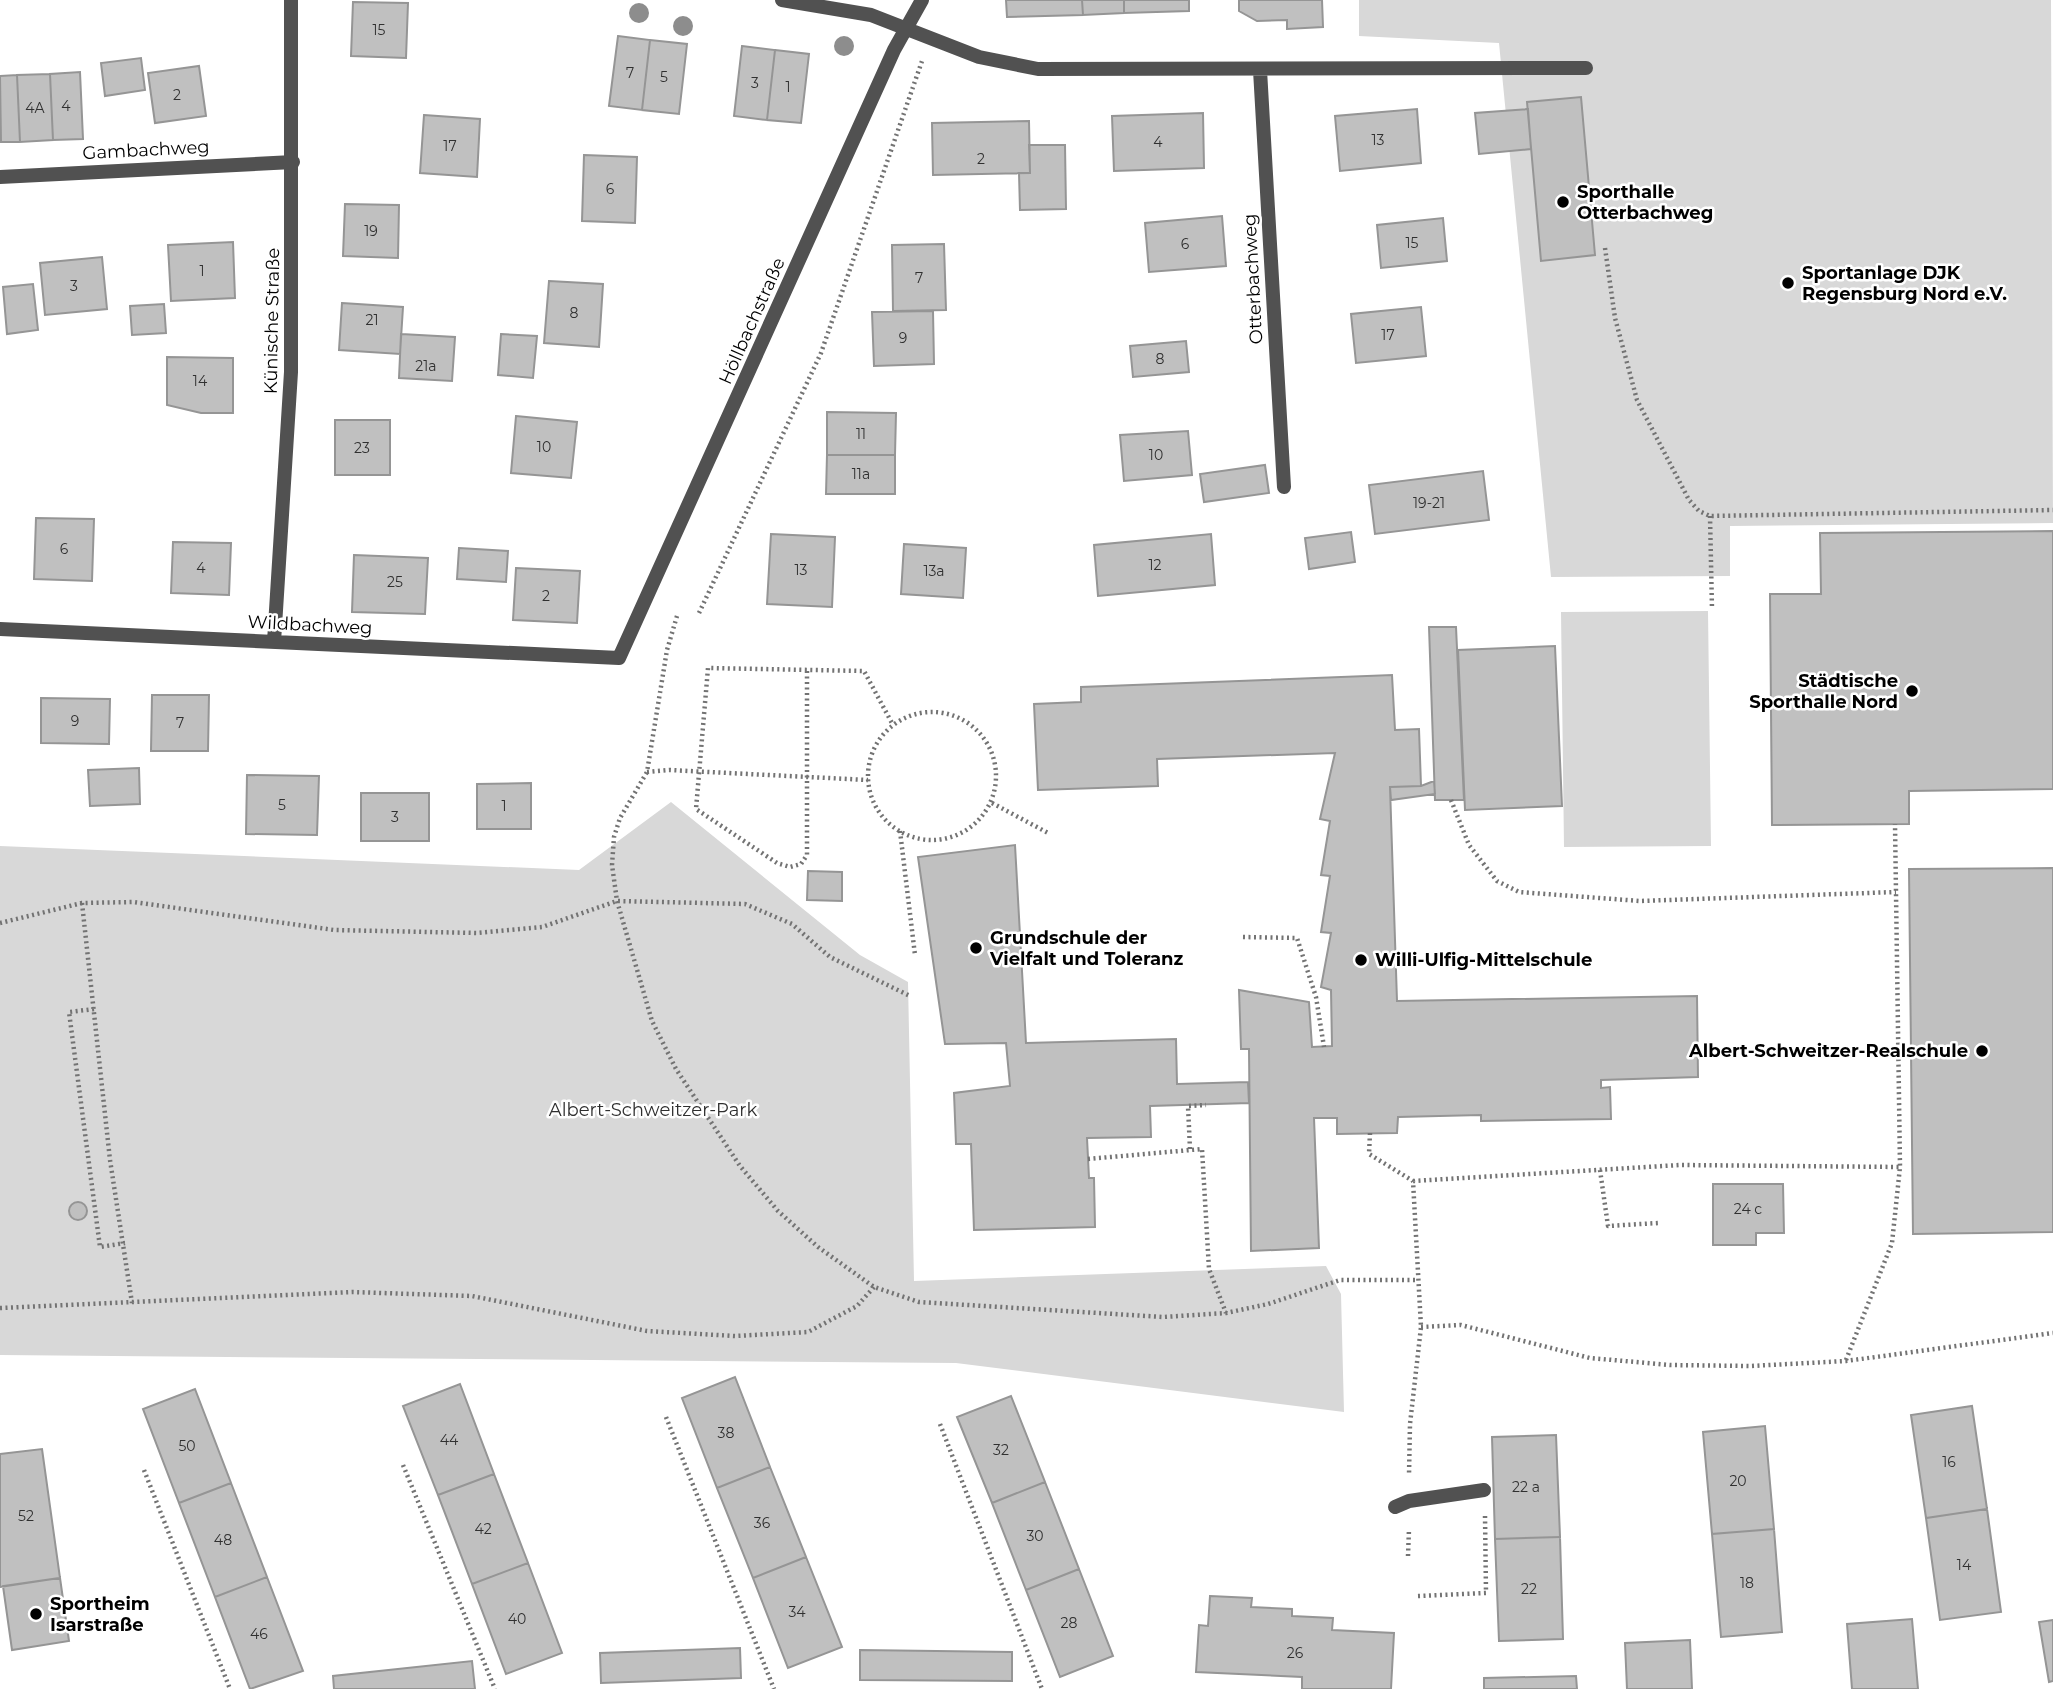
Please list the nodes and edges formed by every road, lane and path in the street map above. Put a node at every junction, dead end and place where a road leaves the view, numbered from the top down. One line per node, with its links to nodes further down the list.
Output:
1 (291, 0): 8 (street, Künische Straße)
2 (782, 0): 4 (street)
3 (922, 0): 4 (street, Höllbachstraße)
4 (906, 27): 5 (street); 19 (street, Höllbachstraße)
5 (930, 37): 7 (street); 15 (path)
6 (1586, 68): 7 (street)
7 (1260, 70): 11 (street, Otterbachweg)
8 (293, 162): 9 (street, Gambachweg); 18 (street, Künische Straße)
9 (0, 177)
10 (1605, 248): 13 (path)
11 (1284, 487)
12 (2053, 510): 13 (path)
13 (1710, 516): 14 (path)
14 (1712, 609)
15 (699, 613)
16 (677, 616): 23 (path)
17 (0, 629): 18 (street, Wildbachweg)
18 (274, 642): 19 (street, Wildbachweg)
19 (619, 658)
20 (807, 671): 21 (path); 22 (path); 24 (path)
21 (892, 724): 25 (path); 27 (path)
22 (698, 771): 23 (path); 24 (path); 24 (path)
23 (647, 772): 32 (path)
24 (809, 775): 25 (path)
25 (868, 780): 29 (path)
26 (1451, 800): 31 (path)
27 (991, 803): 29 (path); 30 (path)
28 (1895, 824): 31 (path)
29 (900, 831): 36 (path)
30 (1050, 834)
31 (1896, 892): 44 (path)
32 (617, 901): 33 (path); 37 (path); 50 (path)
33 (82, 903): 34 (path); 38 (path)
34 (0, 923)
35 (1243, 937): 39 (path)
36 (915, 955)
37 (910, 996)
38 (94, 1009): 48 (path); 48 (path)
39 (1324, 1047)
40 (1206, 1105): 42 (path)
41 (1370, 1133): 46 (path)
42 (1190, 1149): 43 (path); 53 (path)
43 (1088, 1159)
44 (1900, 1167): 45 (path); 56 (path)
45 (1600, 1170): 46 (path); 47 (path)
46 (1413, 1181): 49 (path)
47 (1658, 1223)
48 (125, 1242): 51 (path)
49 (1417, 1280): 53 (path); 54 (path)
50 (874, 1287): 51 (path); 53 (path)
51 (132, 1303): 52 (path)
52 (0, 1308)
53 (1226, 1313)
54 (1421, 1327): 56 (path); 62 (path)
55 (2053, 1333): 56 (path)
56 (1846, 1361)
57 (666, 1417): 67 (path)
58 (940, 1424): 68 (path)
59 (403, 1465): 66 (path)
60 (144, 1470): 65 (path)
61 (1484, 1490): 62 (street); 64 (path)
62 (1402, 1504): 63 (path)
63 (1408, 1556)
64 (1418, 1596)
65 (230, 1689)
66 (495, 1689)
67 (774, 1689)
68 (1042, 1689)

